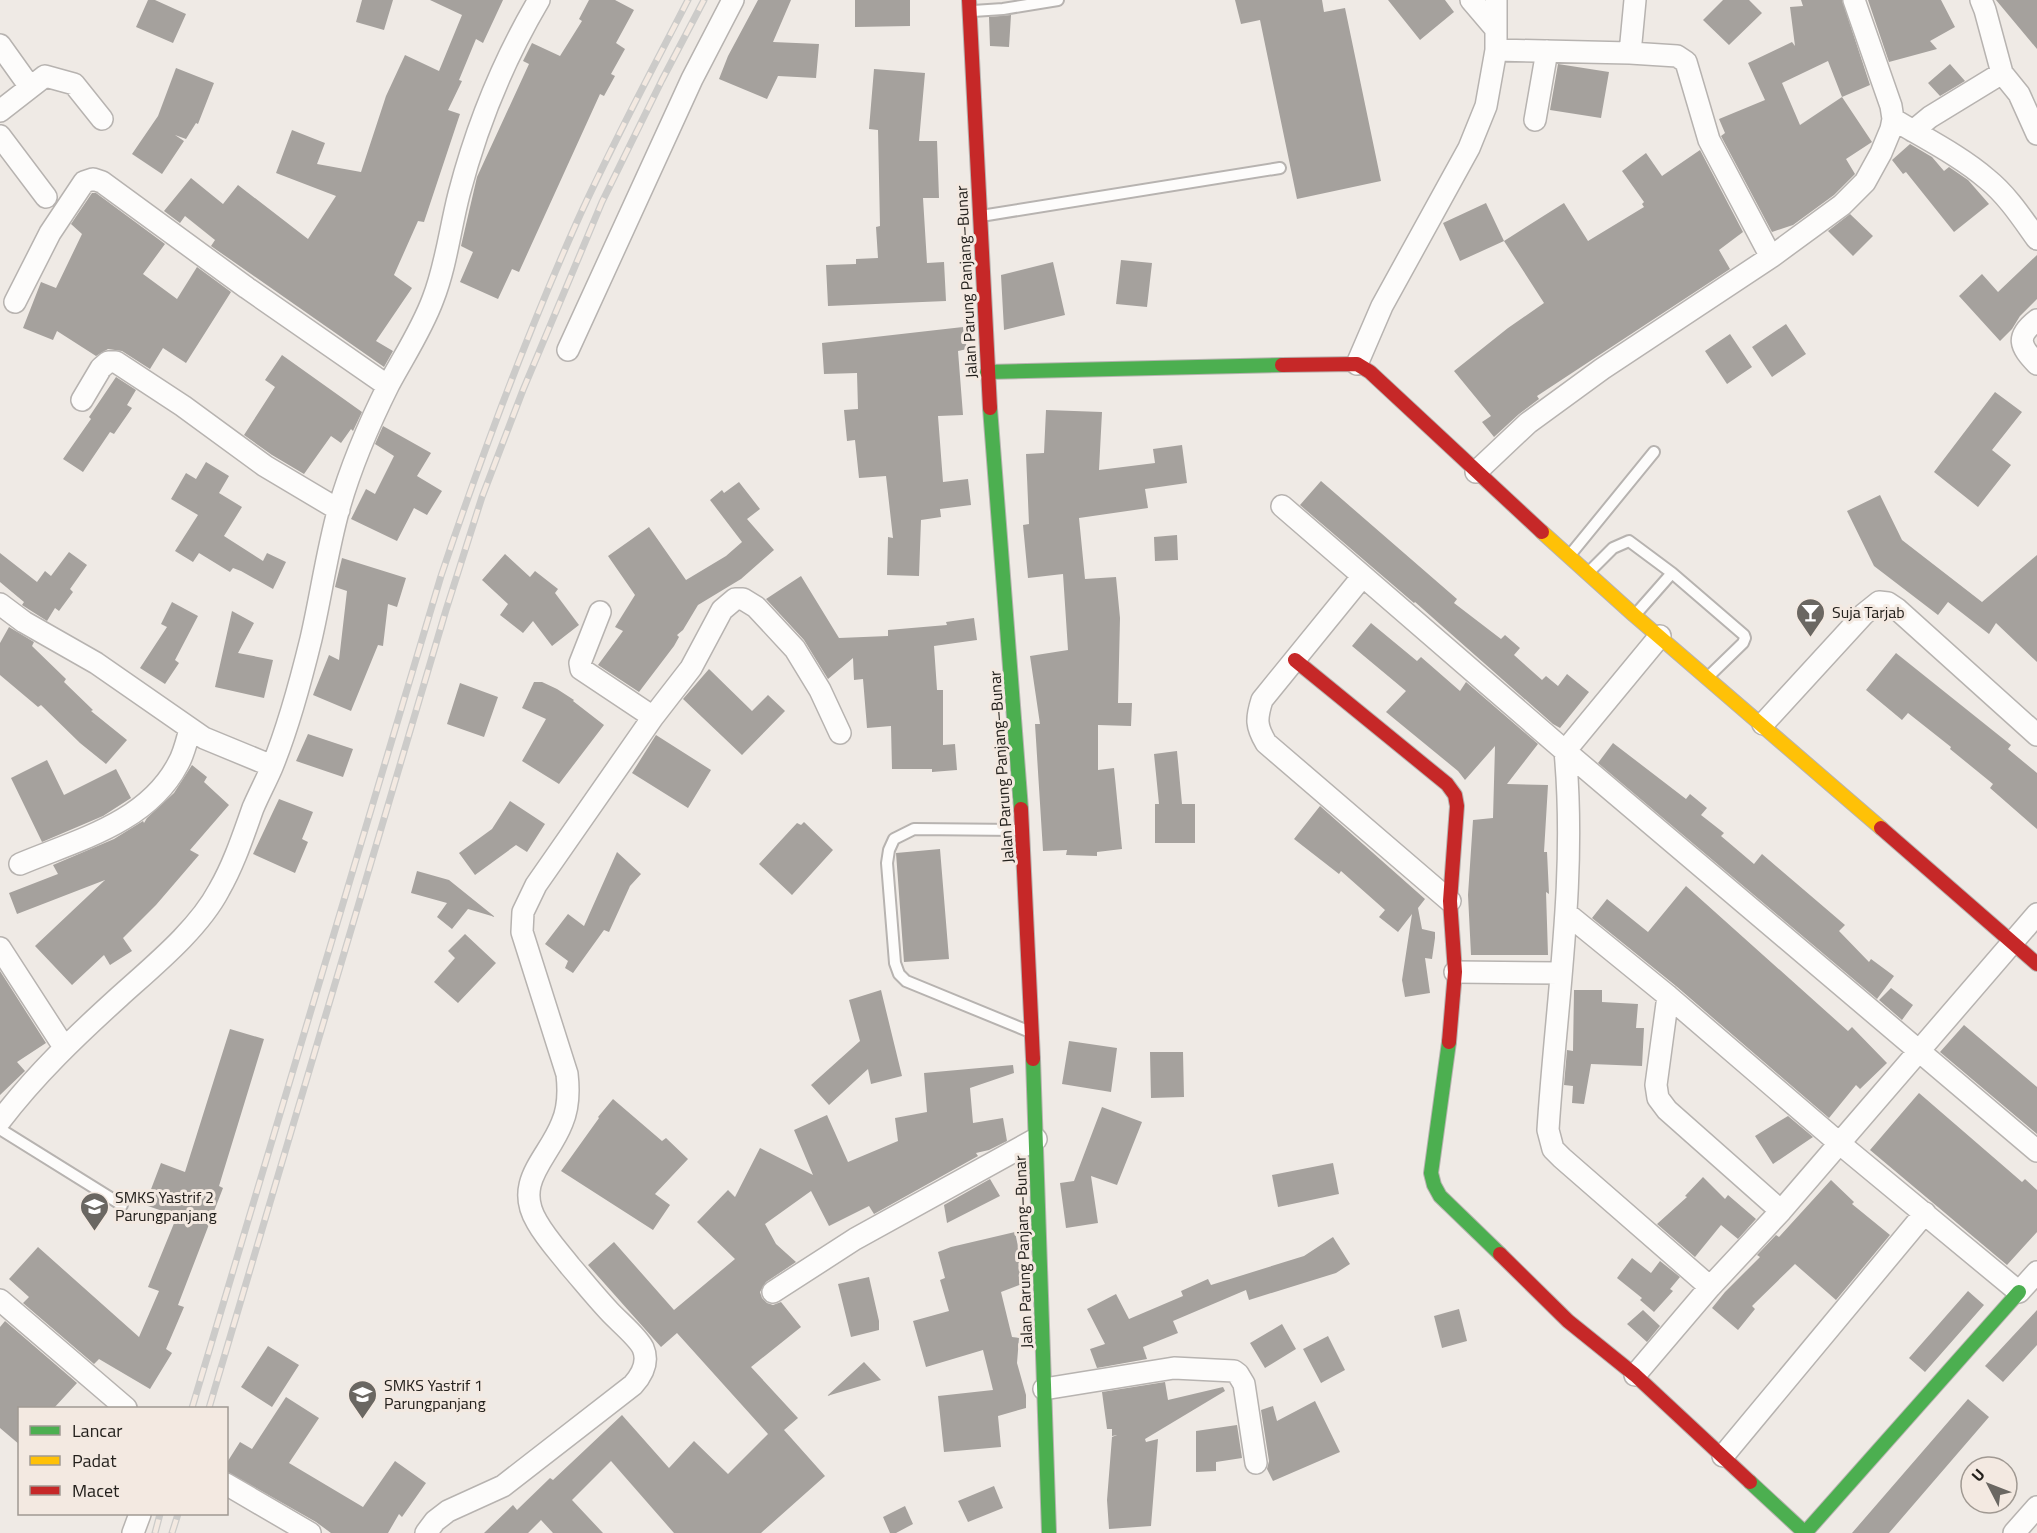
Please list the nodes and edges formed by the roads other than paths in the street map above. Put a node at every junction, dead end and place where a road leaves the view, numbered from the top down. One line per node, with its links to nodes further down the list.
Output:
1 (539, 0): 35 (street)
2 (733, 0): 31 (street)
3 (1058, 0): 9 (lane)
4 (1471, 0): 10 (street)
5 (1496, 0): 10 (street)
6 (1635, 0): 14 (street)
7 (1854, 0): 19 (street)
8 (1981, 0): 15 (street)
9 (969, 6): 26 (street, Jalan Parung Panjang–Bunar)
10 (1494, 27): 12 (street)
11 (0, 45): 16 (street)
12 (1496, 50): 13 (street); 32 (street)
13 (1547, 51): 14 (street); 20 (street)
14 (1629, 53): 28 (street)
15 (2002, 73): 21 (street); 22 (street)
16 (30, 87): 17 (street); 18 (street)
17 (0, 111)
18 (102, 119)
19 (1893, 119): 21 (street); 28 (street)
20 (1535, 120)
21 (1912, 130): 27 (street)
22 (2037, 134)
23 (0, 136): 25 (street)
24 (1280, 168): 26 (lane)
25 (46, 197)
26 (978, 216): 34 (street, Jalan Parung Panjang–Bunar)
27 (2037, 239)
28 (1771, 257): 38 (street)
29 (15, 302): 35 (street)
30 (2037, 320): 33 (street)
31 (568, 350)
32 (1357, 364): 34 (street); 38 (street)
33 (2037, 364)
34 (987, 372): 58 (street, Jalan Parung Panjang–Bunar)
35 (388, 386): 40 (street)
36 (82, 400): 40 (street)
37 (1654, 453): 41 (lane)
38 (1476, 472): 41 (street)
39 (1282, 506): 44 (street)
40 (339, 510): 57 (street)
41 (1570, 556): 42 (street)
42 (1589, 573): 43 (lane); 47 (street)
43 (1672, 573): 47 (lane); 50 (lane)
44 (1362, 577): 49 (street); 56 (street)
45 (0, 604): 53 (street)
46 (600, 612): 51 (street)
47 (1634, 615): 48 (street)
48 (1660, 636): 50 (street); 56 (street)
49 (1295, 660): 60 (street); 60 (street)
50 (1707, 678): 52 (street)
51 (653, 717): 54 (street); 95 (street)
52 (1763, 724): 55 (street); 63 (street)
53 (190, 729): 57 (street); 59 (street)
54 (840, 733)
55 (2037, 735)
56 (1565, 751): 61 (street); 71 (street)
57 (272, 766): 70 (street)
58 (1023, 830): 69 (street, Jalan Parung Panjang–Bunar); 69 (lane)
59 (20, 864)
60 (1449, 901): 66 (street)
61 (1566, 913): 67 (street); 68 (street)
62 (2037, 914): 63 (street)
63 (2012, 942): 65 (street); 71 (street)
64 (0, 948): 70 (street)
65 (2037, 964)
66 (1455, 972): 67 (street); 85 (street)
67 (1560, 973): 81 (street)
68 (1668, 996): 75 (street); 78 (street)
69 (1032, 1032): 74 (street, Jalan Parung Panjang–Bunar)
70 (64, 1047): 72 (street)
71 (1918, 1051): 75 (street); 76 (street)
72 (0, 1121)
73 (0, 1129): 77 (lane)
74 (1036, 1139): 82 (street); 86 (street, Jalan Parung Panjang–Bunar)
75 (1839, 1143): 78 (street); 79 (street)
76 (2037, 1151)
77 (122, 1205)
78 (1781, 1211): 81 (street)
79 (1925, 1213): 83 (street); 88 (street)
80 (2037, 1272): 83 (street)
81 (1710, 1287): 85 (street)
82 (773, 1292)
83 (2019, 1292): 97 (street)
84 (0, 1300): 87 (street)
85 (1635, 1375): 88 (street)
86 (1044, 1389): 89 (street); 96 (street, Jalan Parung Panjang–Bunar)
87 (125, 1407)
88 (1723, 1456): 97 (street)
89 (1256, 1463)
90 (228, 1485): 94 (street)
91 (2037, 1508): 98 (street)
92 (140, 1515): 93 (street)
93 (133, 1533)
94 (310, 1533)
95 (426, 1533)
96 (1049, 1533)
97 (1804, 1533)
98 (2014, 1533)

